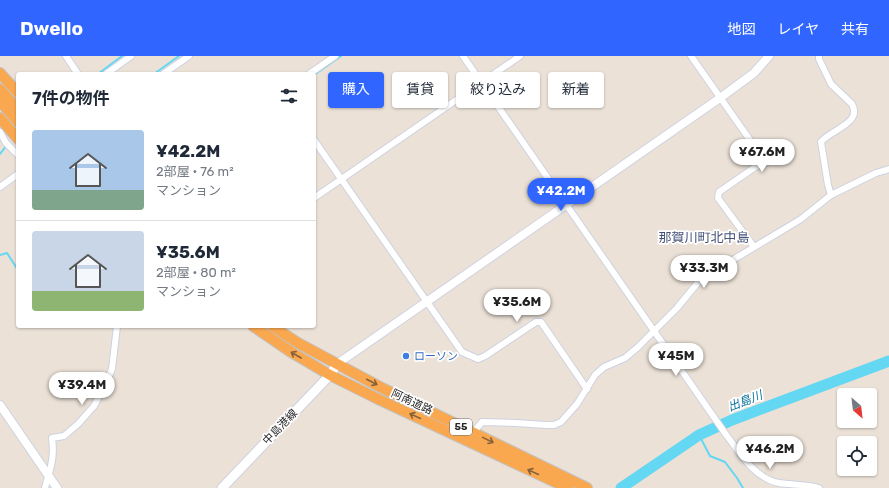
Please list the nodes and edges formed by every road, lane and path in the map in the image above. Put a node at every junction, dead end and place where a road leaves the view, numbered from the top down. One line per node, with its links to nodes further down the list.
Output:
1 (66, 56): 10 (street)
2 (131, 56): 11 (street)
3 (188, 56): 12 (street)
4 (335, 56): 13 (street)
5 (463, 56): 14 (street)
6 (520, 56): 15 (street)
7 (691, 56): 19 (street)
8 (769, 56): 19 (street)
9 (819, 56): 34 (street)
10 (77, 72)
11 (109, 72)
12 (166, 72)
13 (312, 72)
14 (474, 72)
15 (497, 72)
16 (0, 73): 18 (highway)
17 (0, 89): 22 (highway)
18 (16, 91)
19 (720, 98): 36 (street); 37 (street)
20 (456, 100): 32 (street)
21 (0, 101): 25 (highway)
22 (16, 108)
23 (499, 108): 36 (street)
24 (0, 118): 27 (highway)
25 (16, 120)
26 (0, 132): 29 (street)
27 (16, 137)
28 (316, 143): 32 (street)
29 (16, 153)
30 (889, 169): 34 (street)
31 (16, 175): 33 (street)
32 (341, 179): 35 (street); 38 (street)
33 (0, 187)
34 (832, 195): 37 (street)
35 (316, 197)
36 (567, 205): 38 (street); 42 (street)
37 (754, 247): 42 (street)
38 (427, 302): 43 (street); 45 (street)
39 (116, 328): 48 (street)
40 (255, 328): 44 (highway, 阿南道路 / 55, one-way to 40)
41 (275, 328): 43 (highway, 阿南道路 / 55)
42 (654, 331): 45 (street); 54 (street)
43 (337, 364): 44 (main road, 中島港線); 47 (highway, 阿南道路 / 55, one-way to 47)
44 (330, 375): 51 (main road, 中島港線); 52 (highway, 阿南道路 / 55, one-way to 44)
45 (587, 389): 47 (street)
46 (0, 405): 48 (street)
47 (473, 433): 53 (highway, 阿南道路 / 55, one-way to 53)
48 (48, 474): 49 (street); 50 (street)
49 (44, 488)
50 (57, 488)
51 (222, 488)
52 (568, 488)
53 (586, 488)
54 (819, 488)

